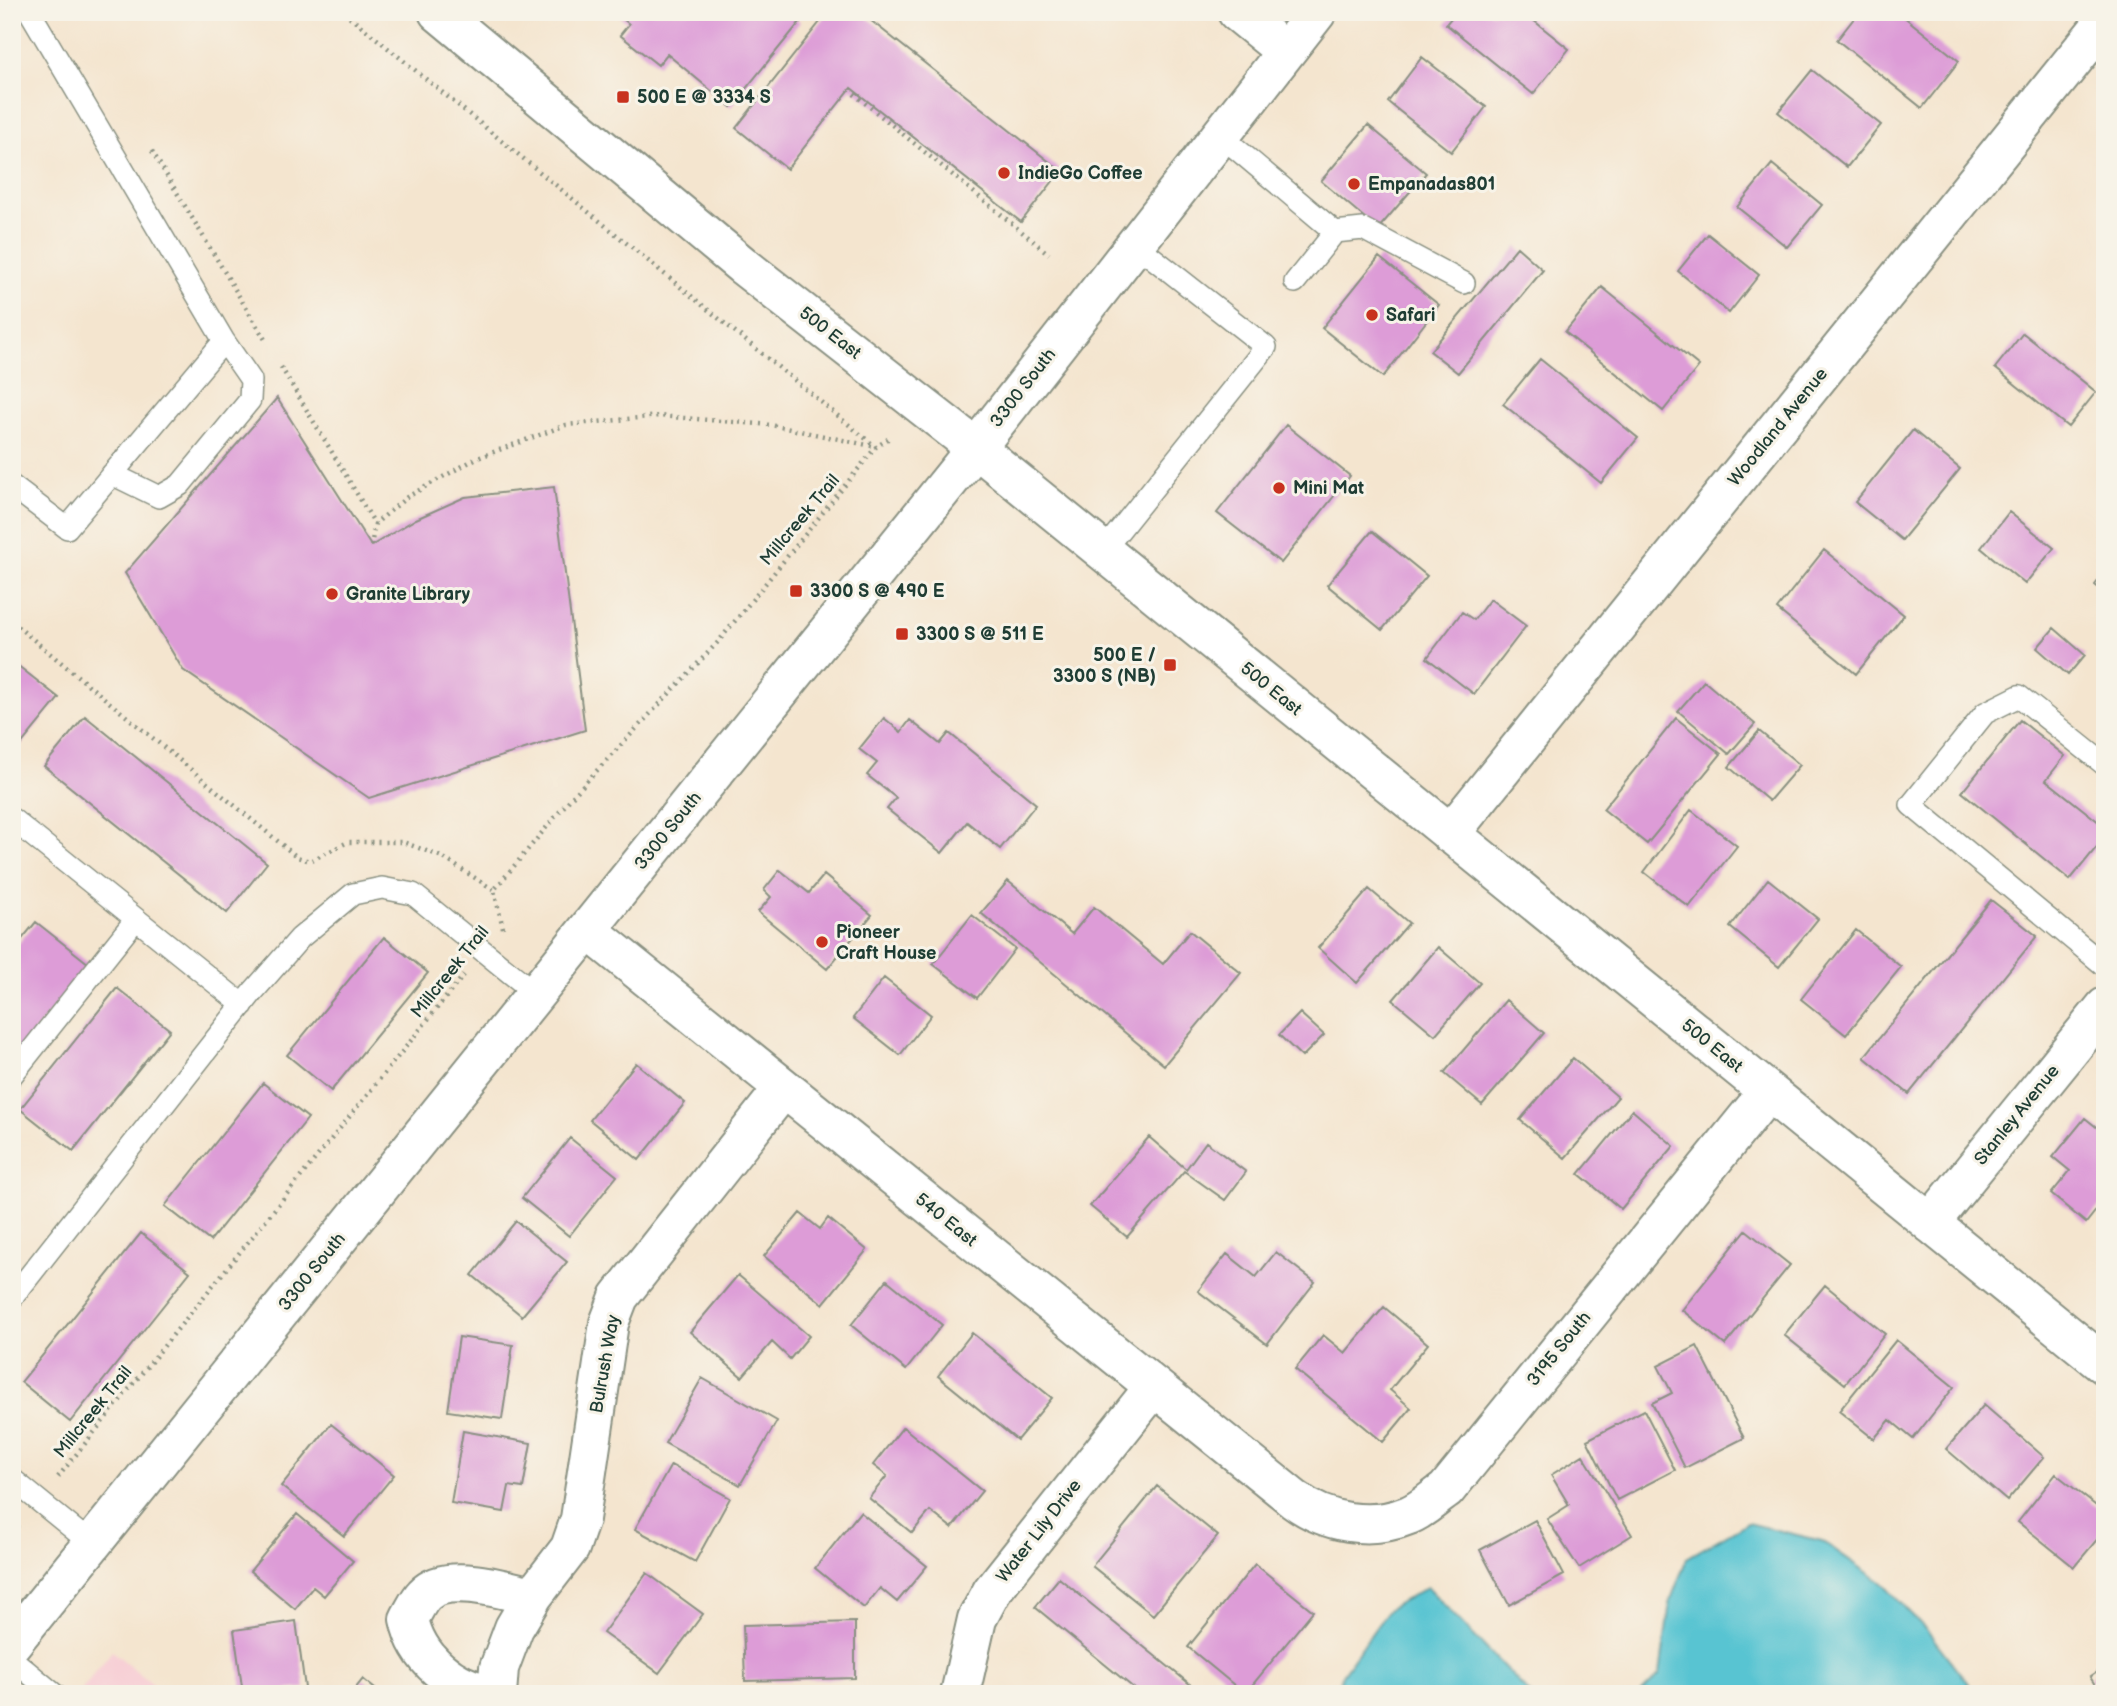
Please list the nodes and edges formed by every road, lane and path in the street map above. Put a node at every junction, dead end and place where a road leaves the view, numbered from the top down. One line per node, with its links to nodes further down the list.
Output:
1 (30, 12): 16 (lane)
2 (344, 12): 20 (path)
3 (438, 12): 21 (street, 500 East)
4 (1237, 12): 7 (street)
5 (1317, 12): 7 (street, 3300 South)
6 (2105, 21): 30 (street, Woodland Avenue)
7 (1285, 51): 9 (street, 3300 South)
8 (853, 94): 13 (path)
9 (1220, 135): 11 (lane); 12 (street, 3300 South)
10 (150, 147): 17 (path)
11 (1335, 232): 14 (lane); 15 (lane)
12 (1135, 244): 21 (street, 3300 South); 26 (lane)
13 (1049, 254)
14 (1295, 282)
15 (1464, 283)
16 (224, 341): 22 (lane); 22 (lane)
17 (270, 347)
18 (277, 359): 24 (path)
19 (891, 437): 20 (path, Millcreek Trail)
20 (876, 447): 24 (path); 31 (path, Millcreek Trail)
21 (976, 448): 26 (street, 500 East); 33 (street, 3300 South)
22 (112, 474): 23 (lane)
23 (12, 486)
24 (375, 524): 25 (path)
25 (371, 546)
26 (1103, 551): 30 (street, 500 East)
27 (12, 622): 31 (path)
28 (2105, 765): 35 (lane)
29 (12, 819): 32 (lane)
30 (1450, 834): 41 (street, 500 East)
31 (494, 890): 34 (path, Millcreek Trail)
32 (136, 919): 37 (lane); 39 (lane)
33 (588, 930): 36 (street, 3300 South); 40 (street, 540 East)
34 (483, 953): 36 (lane); 37 (lane); 47 (path, Millcreek Trail)
35 (2105, 966)
36 (535, 993): 50 (street, 3300 South)
37 (243, 1005): 43 (lane)
38 (2105, 1007): 42 (street, Stanley Avenue)
39 (12, 1074)
40 (783, 1089): 45 (street, 540 East); 51 (street, Bulrush Way)
41 (1768, 1092): 42 (street, 500 East); 48 (street, 3195 South)
42 (1930, 1223): 44 (street, 500 East)
43 (12, 1298)
44 (2105, 1365)
45 (1154, 1387): 48 (street, 540 East); 56 (street, Water Lily Drive)
46 (12, 1479): 47 (lane)
47 (39, 1500): 49 (path, Millcreek Trail); 50 (lane)
48 (1307, 1508)
49 (12, 1532)
50 (93, 1545): 52 (street, 3300 South)
51 (533, 1596): 54 (street, Bulrush Way); 54 (street, Bulrush Way)
52 (12, 1643)
53 (12, 1659): 55 (lane)
54 (496, 1685)
55 (54, 1694)
56 (960, 1694)

